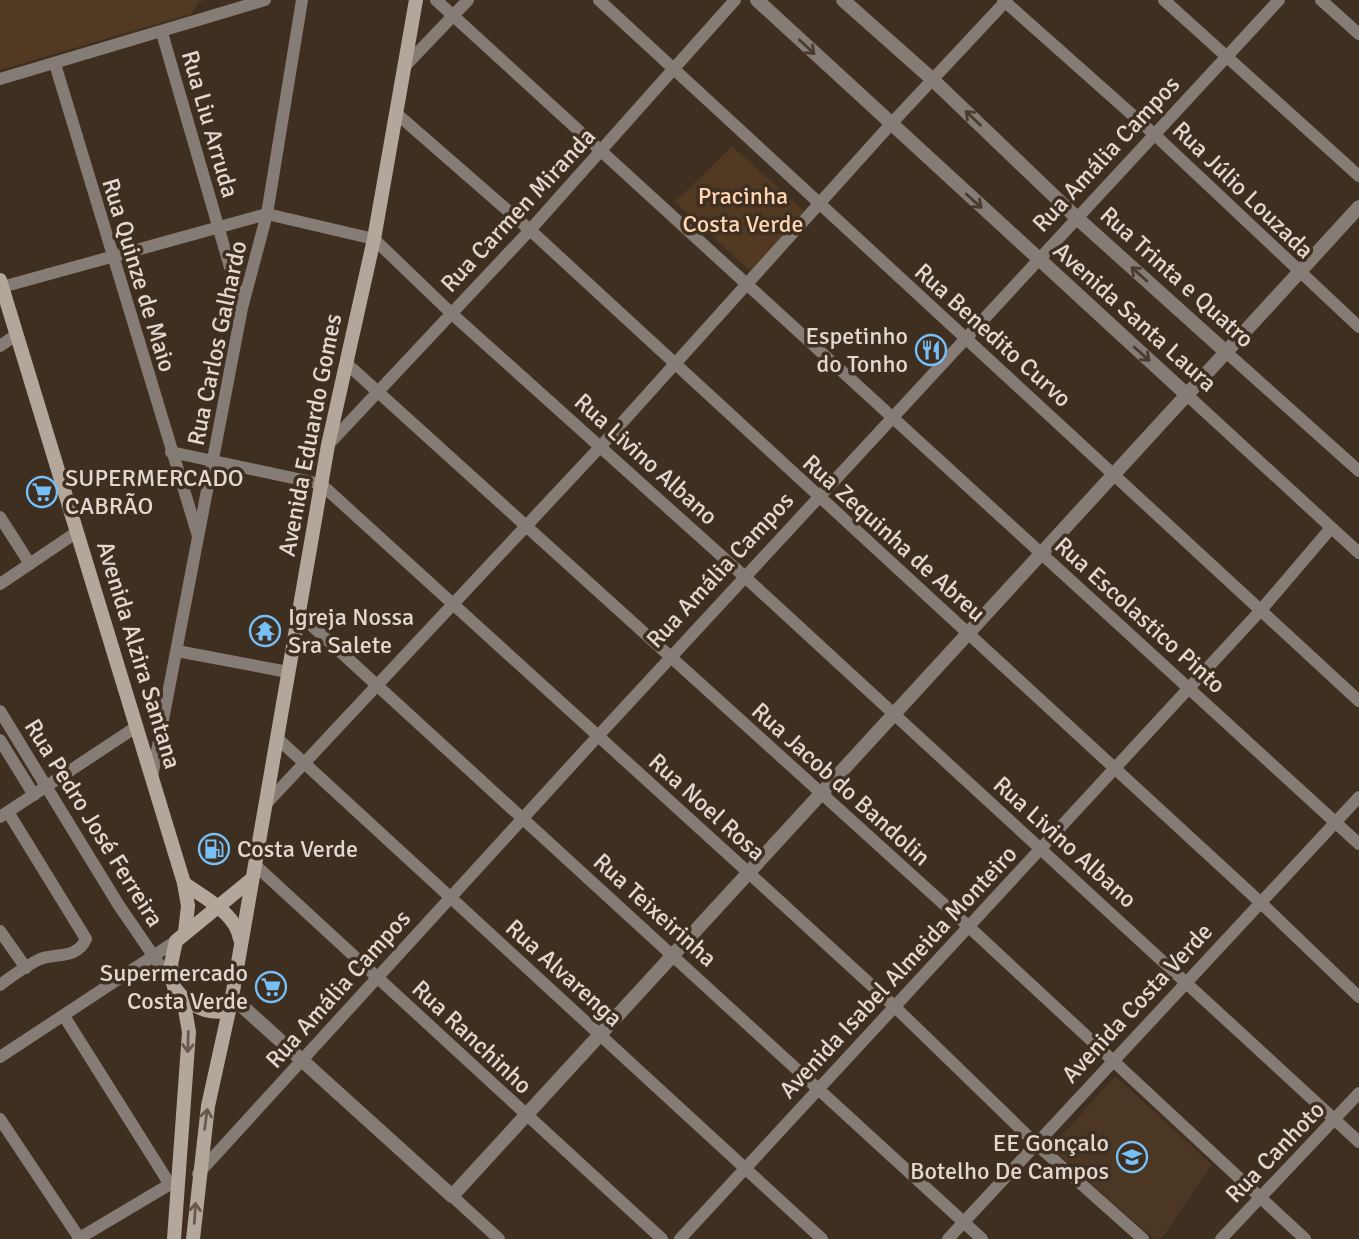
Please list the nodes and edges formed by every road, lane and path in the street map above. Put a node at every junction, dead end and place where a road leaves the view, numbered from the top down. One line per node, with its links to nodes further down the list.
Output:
1 (265, 0): 15 (street)
2 (302, 0): 30 (street, Rua Carlos Galhardo)
3 (416, 0): 19 (main road, Avenida Eduardo Gomes)
4 (436, 0): 14 (street, Rua Escolastico Pinto)
5 (468, 0): 14 (street)
6 (599, 0): 20 (street, Rua Benedito Curvo)
7 (736, 0): 20 (street, Rua Carmen Miranda)
8 (757, 0): 24 (street, Avenida Santa Laura, one-way to 24)
9 (843, 0): 22 (street, Rua Trinta e Quatro)
10 (1164, 0): 17 (street)
11 (1279, 0): 17 (street, Rua Amália Campos)
12 (1321, 0): 16 (street)
13 (1005, 1): 22 (street); 25 (street, Rua Júlio Louzada)
14 (453, 16): 19 (street); 26 (street, Rua Escolastico Pinto)
15 (162, 33): 18 (street); 32 (street, Rua Liu Arruda)
16 (1359, 34)
17 (1226, 57): 25 (street, Rua Amália Campos); 27 (street)
18 (55, 64): 21 (street); 35 (street, Rua Quinze de Maio)
19 (405, 66): 23 (main road, Avenida Eduardo Gomes)
20 (674, 68): 26 (street, Rua Carmen Miranda); 28 (street, Rua Benedito Curvo)
21 (0, 79)
22 (932, 79): 24 (street); 31 (street, Rua Trinta e Quatro, one-way to 22)
23 (397, 114): 33 (street, Rua Zequinha de Abreu); 34 (main road, Avenida Eduardo Gomes)
24 (890, 125): 28 (street); 36 (street, Avenida Santa Laura, one-way to 36)
25 (1154, 135): 31 (street, Rua Amália Campos); 37 (street, Rua Júlio Louzada)
26 (600, 153): 33 (street, Rua Carmen Miranda); 39 (street, Rua Escolastico Pinto)
27 (1359, 176)
28 (820, 203): 39 (street); 44 (street, Rua Benedito Curvo)
29 (1359, 207): 37 (street)
30 (267, 214): 32 (street); 34 (street); 40 (street, Rua Carlos Galhardo)
31 (1077, 218): 36 (street, Rua Amália Campos); 46 (street, Rua Trinta e Quatro, one-way to 31)
32 (217, 225): 35 (street); 40 (street, Rua Liu Arruda)
33 (530, 230): 41 (street, Rua Carmen Miranda); 48 (street, Rua Zequinha de Abreu)
34 (374, 239): 41 (street, Rua Livino Albano); 47 (main road, Avenida Eduardo Gomes)
35 (111, 256): 38 (street); 54 (street, Rua Quinze de Maio)
36 (1039, 260): 44 (street, Rua Amália Campos); 50 (street, Avenida Santa Laura, one-way to 50)
37 (1298, 272): 42 (street, Rua Júlio Louzada); 46 (street)
38 (1, 283): 43 (main road, Avenida Alzira Santana)
39 (747, 284): 48 (street); 51 (street, Rua Escolastico Pinto)
40 (242, 308): 55 (street, Rua Carlos Galhardo)
41 (451, 313): 49 (street, Rua Carmen Miranda); 53 (street, Rua Livino Albano)
42 (1359, 327)
43 (16, 335): 45 (street); 63 (main road, Avenida Alzira Santana)
44 (965, 339): 51 (street, Rua Amália Campos); 57 (street, Rua Benedito Curvo)
45 (0, 346)
46 (1226, 352): 50 (street); 56 (street, Rua Trinta e Quatro)
47 (346, 363): 49 (street, Rua Jacob do Bandolin); 52 (main road, Avenida Eduardo Gomes)
48 (675, 364): 53 (street); 59 (street, Rua Zequinha de Abreu)
49 (376, 391): 52 (street, Rua Carmen Miranda); 61 (street, Rua Jacob do Bandolin)
50 (1186, 394): 57 (street); 62 (street, Avenida Santa Laura)
51 (891, 419): 59 (street, Rua Amália Campos); 66 (street, Rua Escolastico Pinto)
52 (328, 445): 58 (main road, Avenida Eduardo Gomes)
53 (601, 446): 61 (street); 68 (street, Rua Livino Albano)
54 (170, 452): 55 (street); 64 (street, Rua Quinze de Maio)
55 (213, 460): 58 (street); 64 (street, Rua Carlos Galhardo)
56 (1359, 471)
57 (1115, 473): 66 (street); 71 (street, Rua Benedito Curvo)
58 (321, 484): 70 (street, Rua Noel Rosa); 72 (main road, Avenida Eduardo Gomes)
59 (818, 498): 68 (street, Rua Amália Campos); 73 (street, Rua Zequinha de Abreu)
60 (0, 517): 67 (street)
61 (527, 525): 70 (street); 75 (street, Rua Jacob do Bandolin)
62 (1331, 528): 65 (street, Avenida Santa Laura); 71 (street, Avenida Isabel Almeida Monteiro)
63 (77, 532): 67 (street); 82 (main road, Avenida Alzira Santana)
64 (198, 538): 74 (street, Rua Carlos Galhardo)
65 (1359, 553)
66 (1042, 554): 73 (street); 78 (street, Rua Escolastico Pinto)
67 (30, 564): 69 (street)
68 (745, 577): 75 (street, Rua Amália Campos); 81 (street, Rua Livino Albano)
69 (0, 584)
70 (454, 606): 77 (street); 83 (street, Rua Noel Rosa)
71 (1261, 610): 78 (street, Avenida Isabel Almeida Monteiro); 79 (street, Rua Benedito Curvo)
72 (298, 614): 76 (main road, Avenida Eduardo Gomes); 77 (street, Rua Teixeirinha)
73 (968, 635): 81 (street); 87 (street, Rua Zequinha de Abreu)
74 (177, 651): 76 (street); 88 (street, Rua Carlos Galhardo)
75 (669, 659): 83 (street, Rua Amália Campos); 91 (street, Rua Jacob do Bandolin)
76 (288, 672): 84 (main road, Avenida Eduardo Gomes)
77 (376, 684): 86 (street); 95 (street, Rua Teixeirinha)
78 (1190, 687): 87 (street, Avenida Isabel Almeida Monteiro); 96 (street, Rua Escolastico Pinto)
79 (1359, 701)
80 (0, 711): 89 (street, Rua Pedro José Ferreira)
81 (894, 715): 91 (street); 98 (street, Rua Livino Albano)
82 (136, 727): 88 (main road, Avenida Alzira Santana); 89 (street)
83 (598, 736): 95 (street, Rua Amália Campos); 100 (street, Rua Noel Rosa)
84 (277, 738): 86 (street, Rua Alvarenga); 93 (main road, Avenida Eduardo Gomes)
85 (0, 740): 90 (street)
86 (304, 762): 93 (street); 102 (street, Rua Alvarenga)
87 (1115, 768): 98 (street, Avenida Isabel Almeida Monteiro); 103 (street, Rua Zequinha de Abreu)
88 (152, 777): 101 (main road, Avenida Alzira Santana)
89 (48, 787): 90 (street); 110 (street, Rua Pedro José Ferreira)
90 (34, 795): 94 (street)
91 (821, 795): 100 (street); 105 (street, Rua Jacob do Bandolin)
92 (1359, 797): 96 (street, Avenida Costa Verde)
93 (265, 806): 99 (main road, Avenida Eduardo Gomes)
94 (4, 814): 111 (street)
95 (524, 820): 102 (street, Rua Amália Campos); 109 (street, Rua Teixeirinha)
96 (1335, 822): 97 (street, Rua Escolastico Pinto); 103 (street, Avenida Costa Verde)
97 (1359, 844)
98 (1041, 848): 105 (street, Avenida Isabel Almeida Monteiro); 113 (street, Rua Livino Albano)
99 (253, 872): 104 (main road); 108 (main road, Avenida Eduardo Gomes); 112 (street, Rua Ranchinho)
100 (750, 874): 109 (street); 118 (street, Rua Noel Rosa)
101 (184, 883): 104 (main road); 107 (main road, Avenida Alzira Santana)
102 (452, 899): 112 (street, Rua Amália Campos); 120 (street, Rua Alvarenga)
103 (1261, 902): 113 (street, Avenida Costa Verde); 116 (street, Rua Zequinha de Abreu)
104 (216, 908): 107 (main road); 108 (main road)
105 (968, 926): 118 (street, Avenida Isabel Almeida Monteiro); 122 (street, Rua Jacob do Bandolin)
106 (0, 931): 111 (street)
107 (181, 936): 110 (street); 115 (main road)
108 (240, 943): 117 (main road)
109 (672, 954): 120 (street); 124 (street, Rua Teixeirinha)
110 (153, 956): 115 (street, Rua Pedro José Ferreira); 119 (street)
111 (26, 968): 114 (street)
112 (378, 979): 123 (street, Rua Amália Campos); 126 (street, Rua Ranchinho)
113 (1186, 981): 122 (street, Avenida Costa Verde); 128 (street, Rua Livino Albano)
114 (0, 985)
115 (178, 992): 117 (main road); 133 (main road, one-way to 133)
116 (1359, 997)
117 (230, 1004): 123 (street); 132 (main road, one-way to 117)
118 (894, 1006): 124 (street, Avenida Isabel Almeida Monteiro); 130 (street, Rua Noel Rosa)
119 (64, 1016): 121 (street); 133 (street)
120 (598, 1033): 126 (street); 131 (street, Rua Alvarenga)
121 (0, 1057)
122 (1112, 1060): 130 (street, Avenida Costa Verde); 135 (street, Rua Jacob do Bandolin)
123 (303, 1062): 132 (street, Rua Amália Campos); 134 (street)
124 (818, 1089): 131 (street, Avenida Isabel Almeida Monteiro); 136 (street, Rua Teixeirinha)
125 (1359, 1093): 128 (street, Rua Canhoto)
126 (525, 1115): 134 (street); 141 (street, Rua Ranchinho)
127 (0, 1119): 137 (street)
128 (1336, 1119): 129 (street, Rua Livino Albano); 135 (street, Rua Canhoto)
129 (1359, 1142)
130 (1035, 1143): 136 (street, Avenida Costa Verde); 146 (street, Rua Noel Rosa)
131 (745, 1167): 142 (street, Avenida Isabel Almeida Monteiro); 143 (street, Rua Alvarenga)
132 (198, 1175): 139 (main road, one-way to 132)
133 (175, 1181): 137 (street); 138 (main road)
134 (452, 1196): 140 (street)
135 (1261, 1197): 147 (street, Rua Canhoto); 148 (street, Rua Jacob do Bandolin)
136 (964, 1222): 144 (street, Avenida Costa Verde); 145 (street, Rua Teixeirinha)
137 (80, 1239)
138 (174, 1239)
139 (193, 1239)
140 (499, 1239)
141 (662, 1239)
142 (680, 1239)
143 (822, 1239)
144 (948, 1239)
145 (982, 1239)
146 (1143, 1239)
147 (1221, 1239)
148 (1305, 1239)

